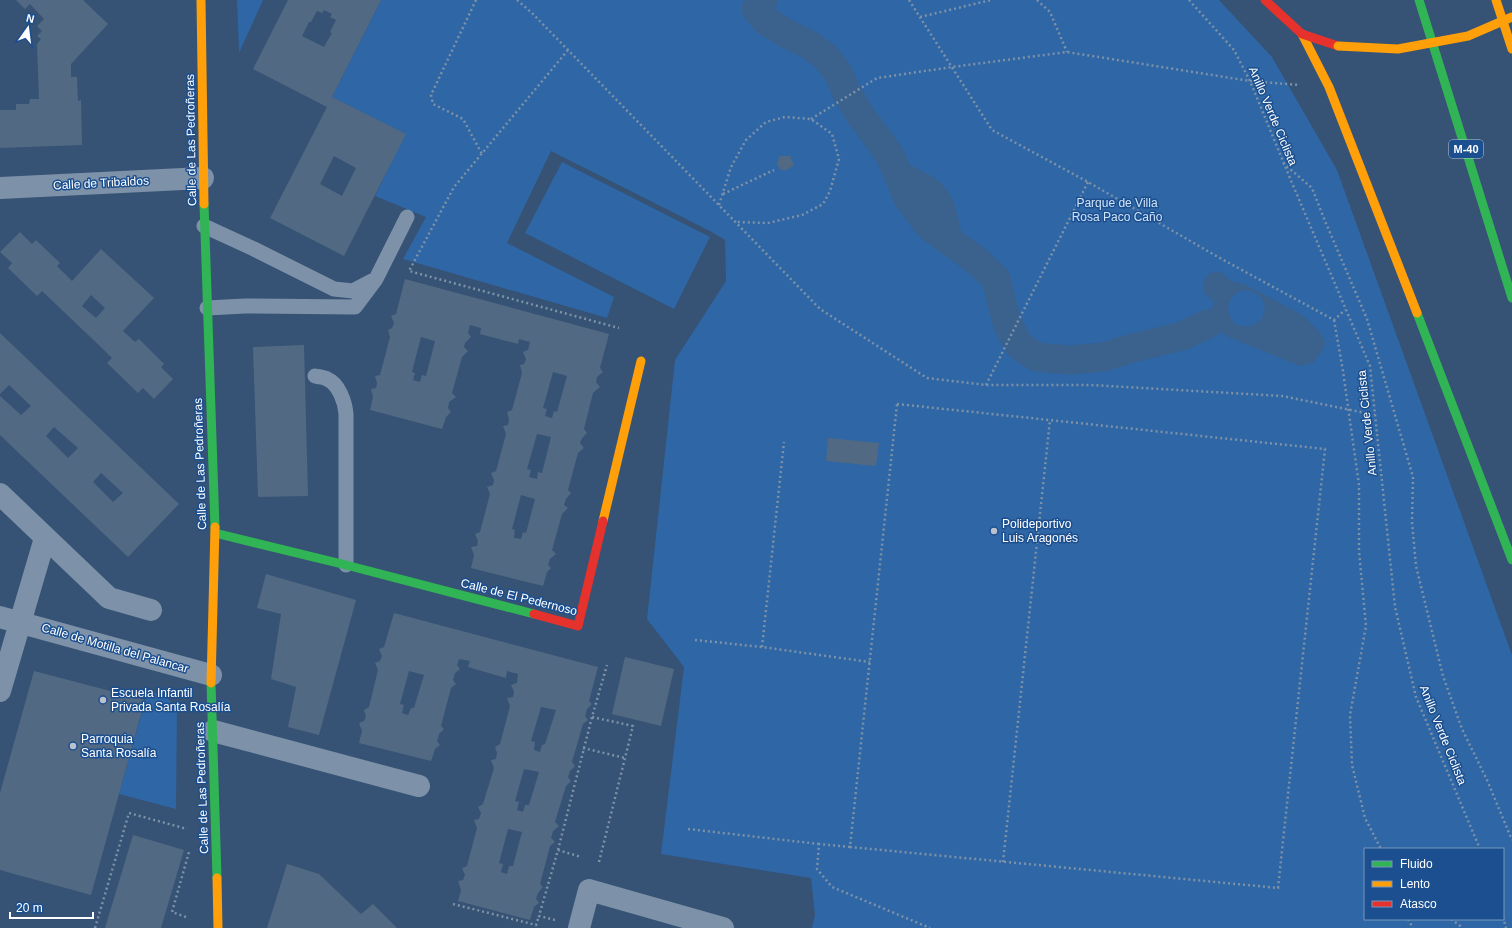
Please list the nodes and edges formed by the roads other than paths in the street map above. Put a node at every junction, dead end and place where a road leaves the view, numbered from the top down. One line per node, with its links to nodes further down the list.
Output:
1 (201, 0): 8 (main road, Calle de Las Pedroñeras)
2 (1265, 0): 6 (main road)
3 (1420, 0): 13 (main road, M-40)
4 (1496, 0): 7 (main road)
5 (1512, 18): 6 (main road, bridge)
6 (1302, 34): 20 (main road)
7 (1512, 49)
8 (203, 178): 9 (street, Calle de Tribaldos); 11 (main road, Calle de Las Pedroñeras)
9 (0, 188)
10 (407, 216): 12 (lane)
11 (204, 226): 12 (lane); 14 (main road, Calle de Las Pedroñeras)
12 (376, 279): 14 (lane)
13 (1512, 298)
14 (207, 308): 18 (main road, Calle de Las Pedroñeras)
15 (641, 361): 21 (main road, Calle de El Pedernoso)
16 (315, 376): 21 (lane)
17 (0, 494): 19 (street)
18 (215, 533): 21 (main road, Calle de El Pedernoso); 24 (main road, Calle de Las Pedroñeras)
19 (45, 538): 22 (street); 23 (street)
20 (1512, 560)
21 (346, 565)
22 (151, 610)
23 (10, 619): 24 (street, Calle de Motilla del Palancar); 25 (street)
24 (211, 675): 26 (main road, Calle de Las Pedroñeras)
25 (0, 691)
26 (213, 731): 27 (street); 28 (main road, Calle de Las Pedroñeras)
27 (419, 786)
28 (218, 928)
29 (580, 928): 30 (street)
30 (723, 928)

